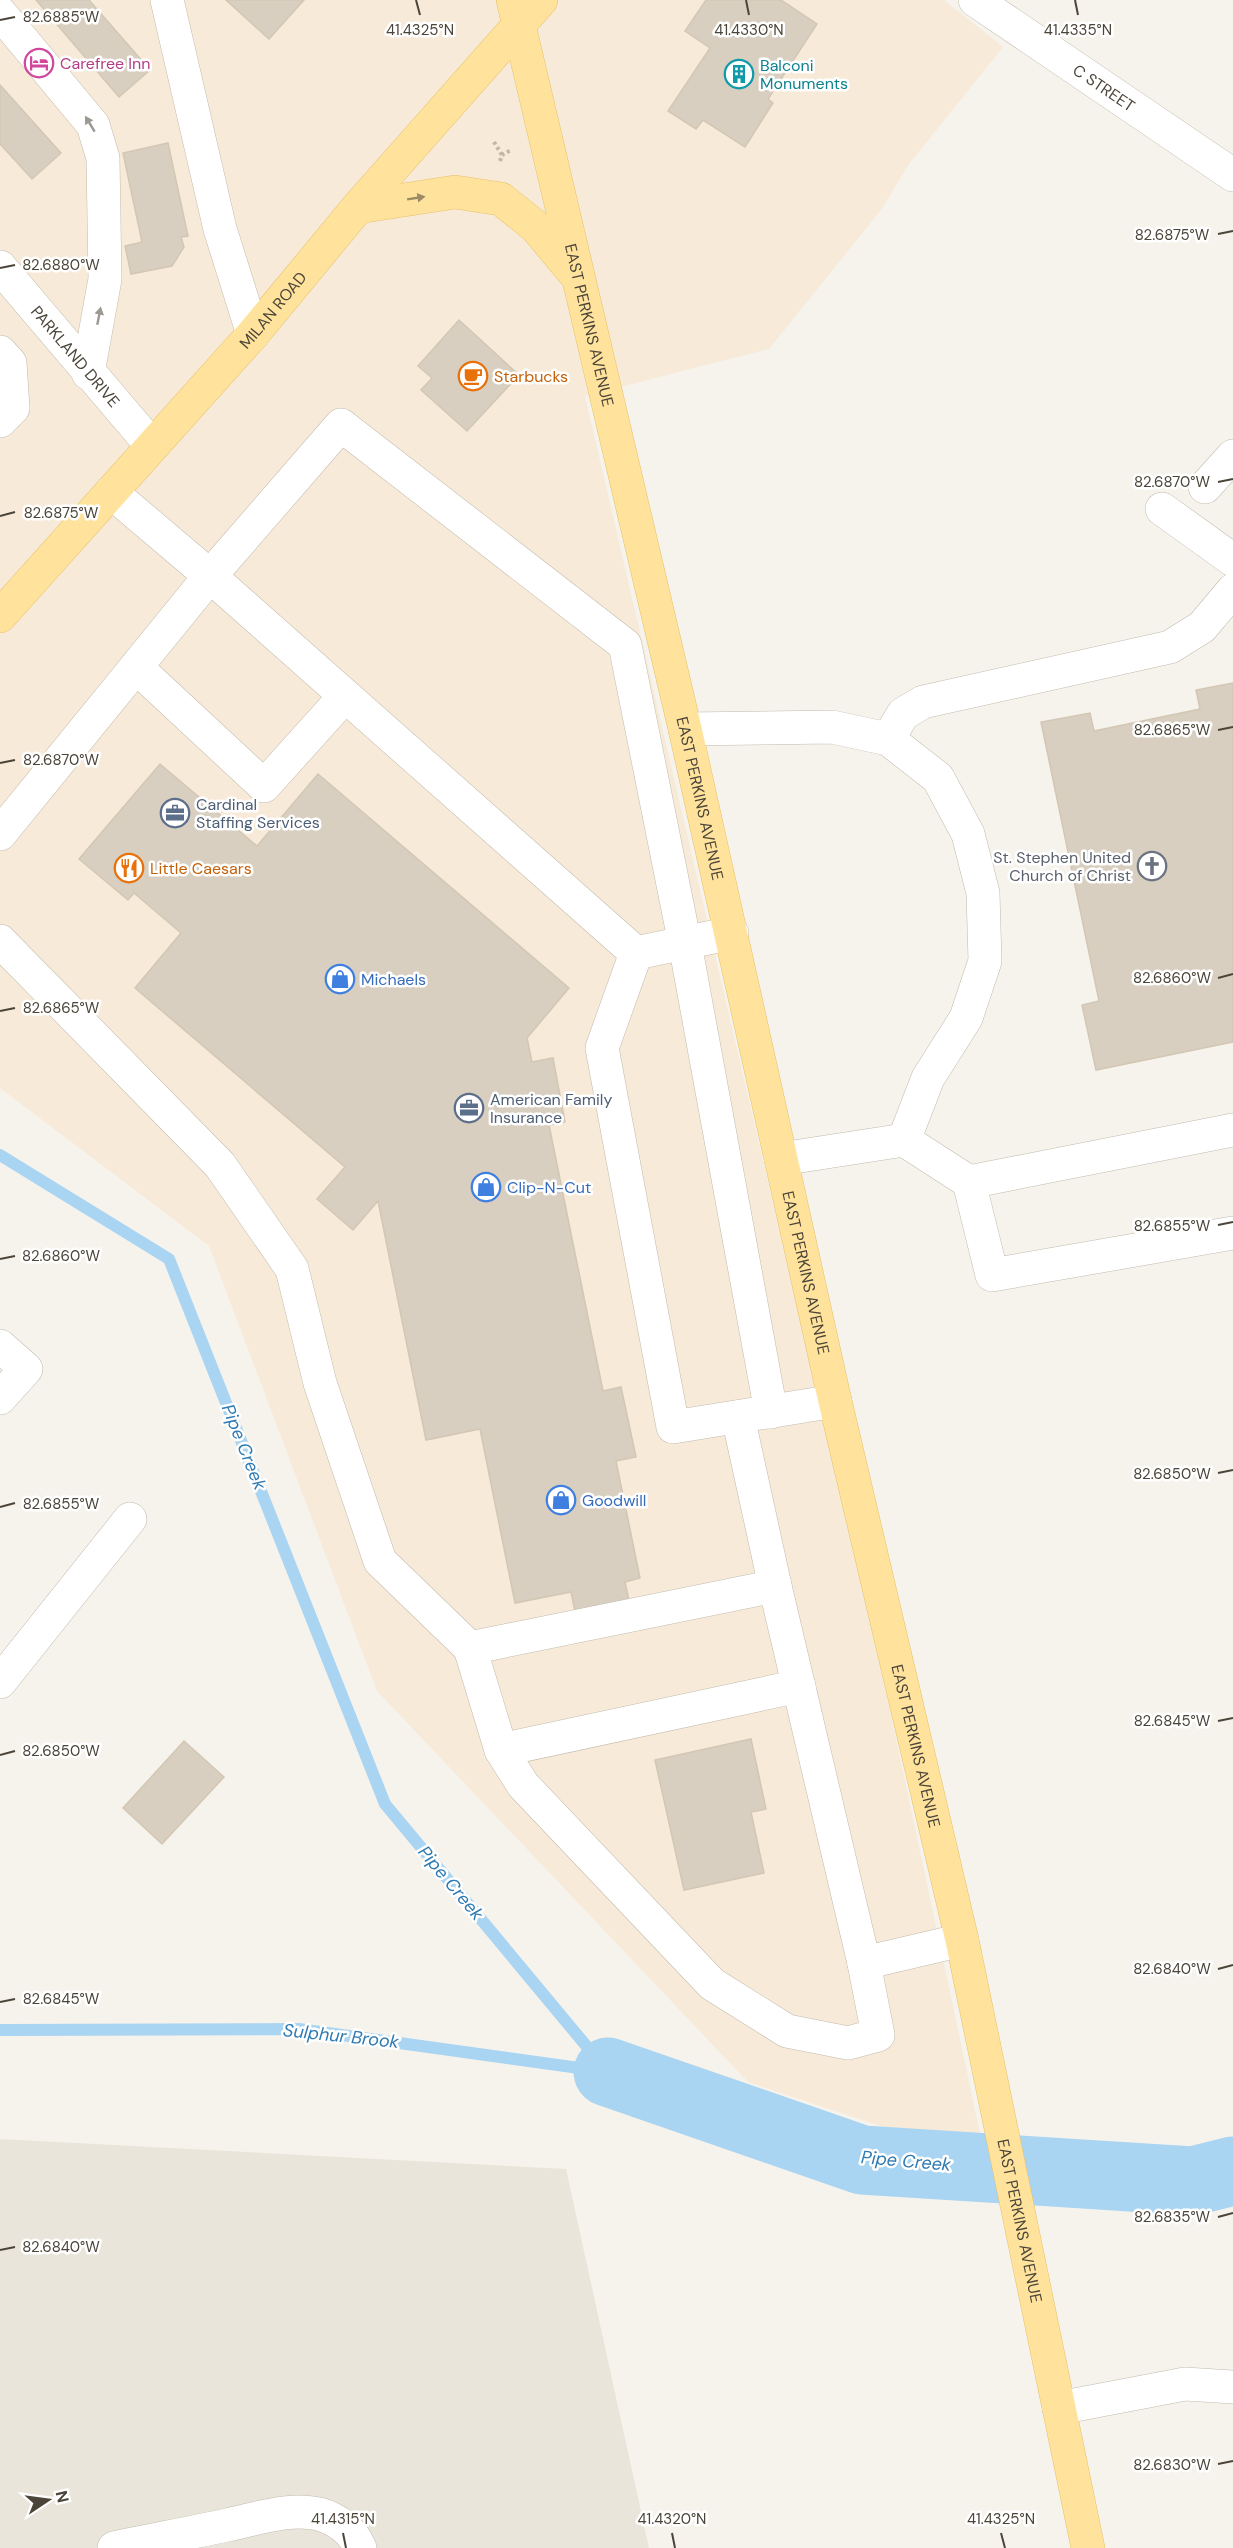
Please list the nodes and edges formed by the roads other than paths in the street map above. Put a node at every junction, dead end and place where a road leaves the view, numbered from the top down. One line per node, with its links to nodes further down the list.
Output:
1 (167, 0): 10 (street)
2 (541, 0): 5 (main road, MILAN ROAD)
3 (975, 0): 6 (street, C STREET)
4 (0, 13): 12 (street, one-way to 4)
5 (516, 14): 7 (main road, MILAN ROAD); 9 (main road, EAST PERKINS AVENUE)
6 (1233, 175)
7 (358, 207): 9 (main road, one-way to 9); 10 (main road, MILAN ROAD)
8 (1, 269): 12 (street, PARKLAND DRIVE)
9 (580, 280): 25 (main road, EAST PERKINS AVENUE)
10 (253, 334): 14 (main road, MILAN ROAD)
11 (0, 352): 13 (street)
12 (88, 373): 14 (street, PARKLAND DRIVE)
13 (0, 421)
14 (152, 446): 17 (main road, MILAN ROAD)
15 (1233, 456): 16 (street)
16 (1205, 487)
17 (111, 492): 20 (street); 22 (main road, MILAN ROAD)
18 (1162, 508): 19 (street)
19 (1233, 560)
20 (210, 576): 23 (street); 24 (street); 30 (street)
21 (1233, 590): 26 (street)
22 (0, 616)
23 (136, 667): 24 (street); 27 (street)
24 (345, 696): 31 (street)
25 (685, 729): 26 (street); 28 (main road, EAST PERKINS AVENUE)
26 (888, 739): 33 (street)
27 (0, 834)
28 (732, 933): 30 (street); 34 (main road, EAST PERKINS AVENUE)
29 (0, 941): 44 (street)
30 (685, 944): 31 (street); 40 (street)
31 (636, 952): 41 (street)
32 (1233, 1130): 35 (street)
33 (904, 1140): 34 (street); 35 (street)
34 (781, 1160): 39 (main road, EAST PERKINS AVENUE)
35 (969, 1182): 36 (street)
36 (1233, 1233)
37 (0, 1346): 38 (street)
38 (0, 1398)
39 (835, 1401): 40 (street); 48 (main road, EAST PERKINS AVENUE)
40 (771, 1412): 41 (street)
41 (738, 1417): 43 (street)
42 (130, 1519): 45 (street)
43 (775, 1586): 44 (street); 46 (street)
44 (470, 1648): 47 (street)
45 (0, 1682)
46 (799, 1686): 47 (street); 49 (street)
47 (501, 1750): 49 (street)
48 (962, 1940): 49 (street); 51 (main road, EAST PERKINS AVENUE)
49 (864, 1963)
50 (1233, 2387): 51 (street)
51 (1059, 2408): 54 (main road, EAST PERKINS AVENUE)
52 (114, 2548): 53 (street)
53 (360, 2548)
54 (1088, 2548)

